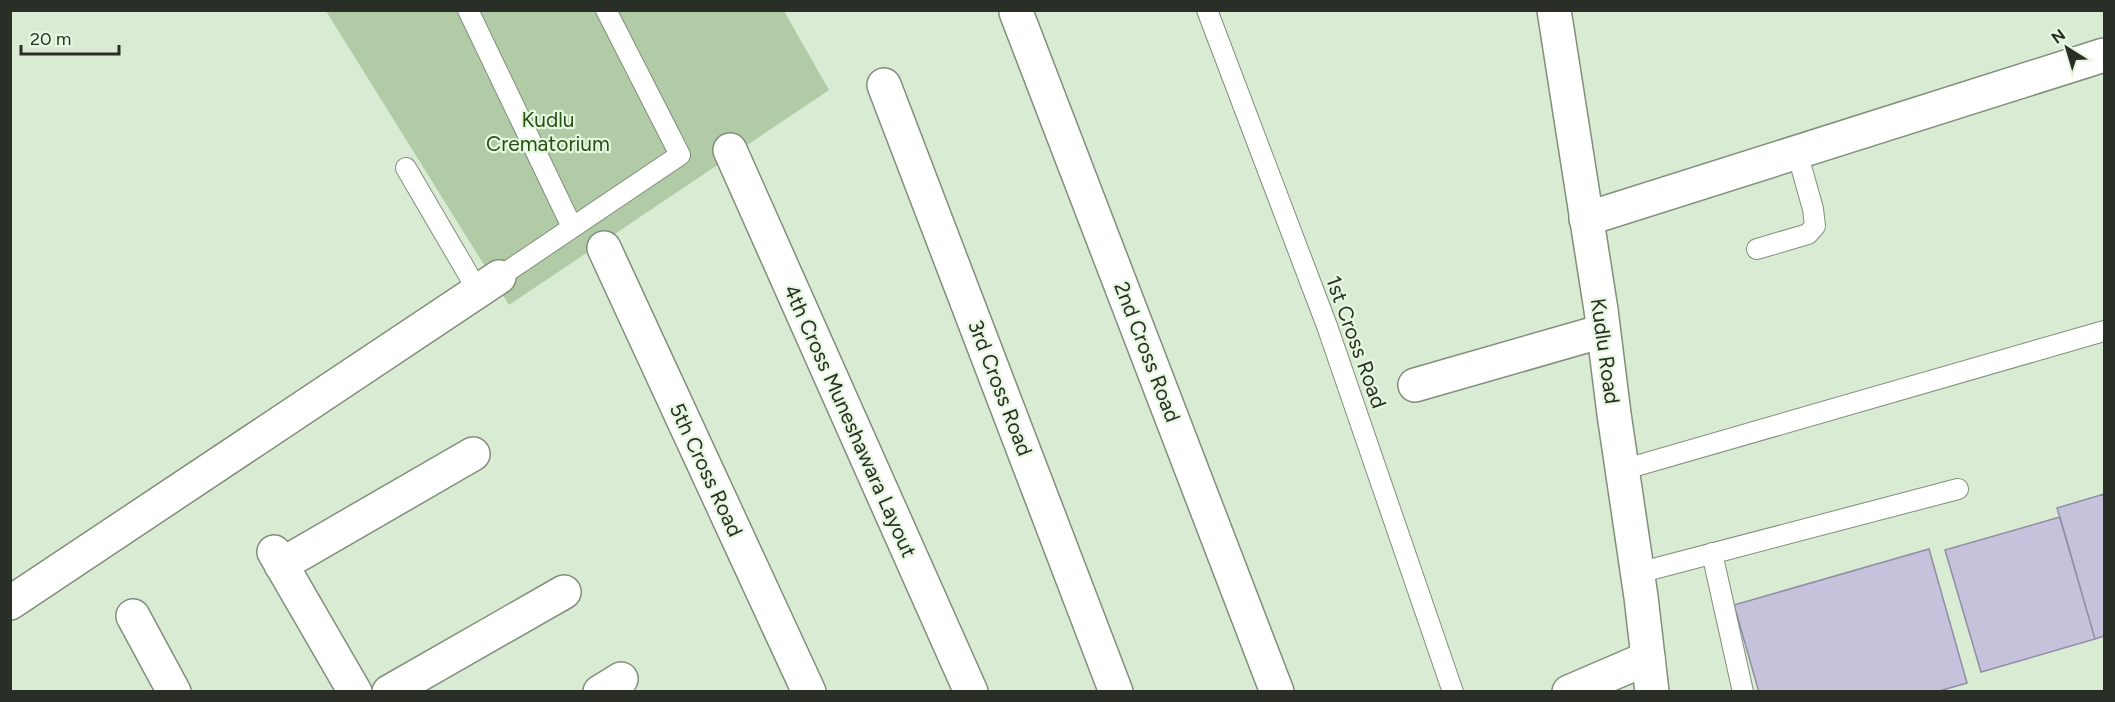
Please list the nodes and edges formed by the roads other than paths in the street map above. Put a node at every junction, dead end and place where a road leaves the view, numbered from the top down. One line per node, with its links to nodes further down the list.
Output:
1 (468, 10): 12 (lane)
2 (606, 10): 12 (lane)
3 (1207, 10): 35 (lane, 1st Cross Road)
4 (1554, 10): 11 (street, Kudlu Road)
5 (1017, 12): 34 (street, 2nd Cross Road)
6 (2104, 55): 9 (street)
7 (884, 85): 33 (street, 3rd Cross Road)
8 (730, 150): 32 (street, 4th Cross Muneshawara Layout)
9 (1797, 152): 11 (street); 14 (lane)
10 (406, 168): 15 (lane)
11 (1586, 219): 16 (street, Kudlu Road)
12 (572, 227): 15 (lane)
13 (604, 248): 31 (street, 5th Cross Road)
14 (1757, 249)
15 (488, 284): 25 (street)
16 (1603, 331): 18 (street); 20 (street, Kudlu Road)
17 (2104, 331): 20 (lane)
18 (1415, 385)
19 (473, 454): 29 (street)
20 (1622, 470): 23 (street, Kudlu Road)
21 (1958, 489): 22 (lane)
22 (1712, 553): 23 (lane); 38 (lane)
23 (1638, 573): 27 (street, Kudlu Road)
24 (564, 592): 30 (street)
25 (10, 603)
26 (133, 616): 28 (street)
27 (1648, 658): 36 (street); 37 (street, Kudlu Road)
28 (174, 692)
29 (355, 692)
30 (389, 692)
31 (808, 692)
32 (971, 692)
33 (1116, 692)
34 (1277, 692)
35 (1453, 692)
36 (1569, 692)
37 (1652, 692)
38 (1743, 692)

